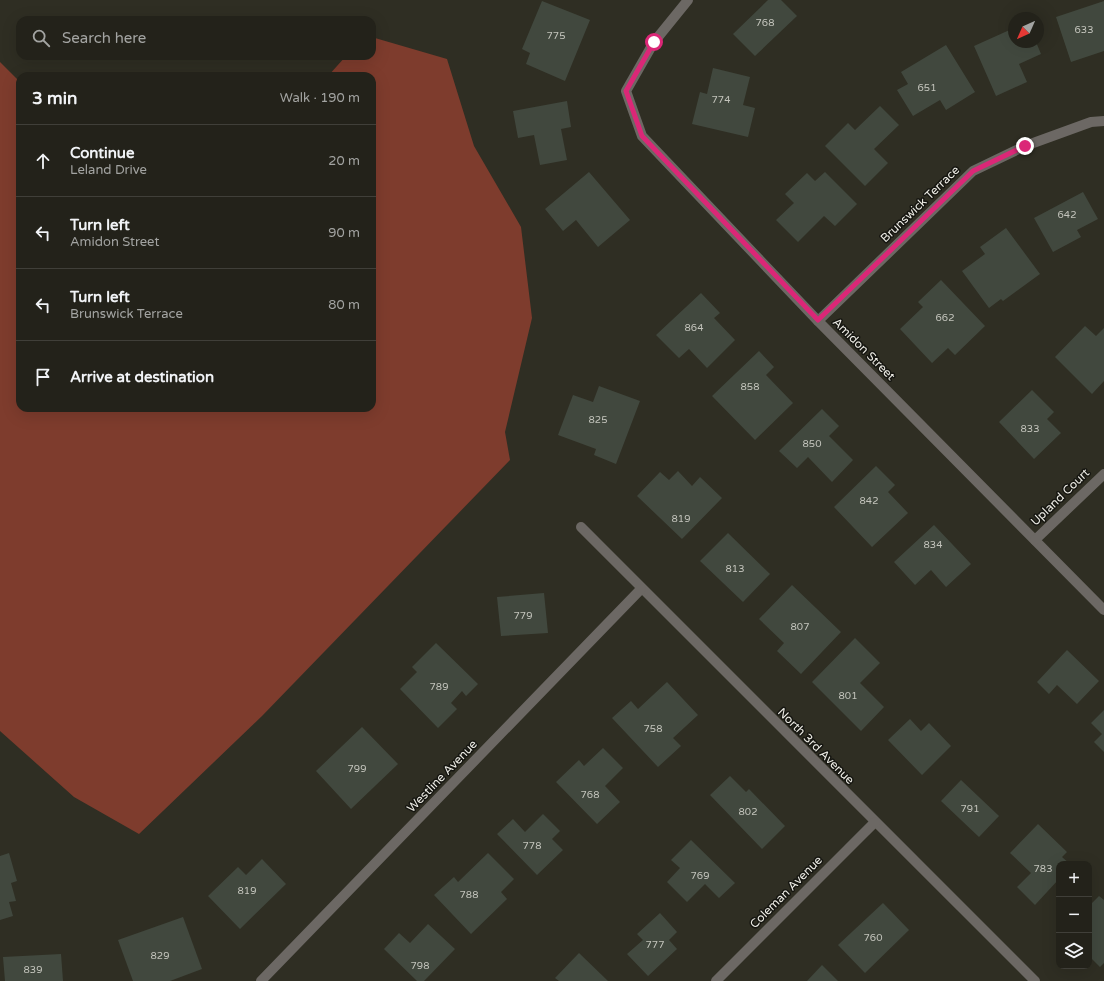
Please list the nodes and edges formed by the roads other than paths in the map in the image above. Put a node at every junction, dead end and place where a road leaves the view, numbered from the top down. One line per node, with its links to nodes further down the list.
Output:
1 (688, 0): 3 (street, Amidon Street)
2 (1104, 121): 3 (street, Brunswick Terrace)
3 (818, 320): 6 (street, Amidon Street)
4 (1104, 474): 6 (street, Upland Court)
5 (580, 528): 7 (street, North 3rd Avenue)
6 (1035, 540): 8 (street, Amidon Street)
7 (641, 589): 9 (street, North 3rd Avenue); 10 (street, Westline Avenue)
8 (1104, 610)
9 (874, 822): 11 (street, Coleman Avenue); 12 (street, North 3rd Avenue)
10 (261, 981)
11 (716, 981)
12 (1035, 981)

